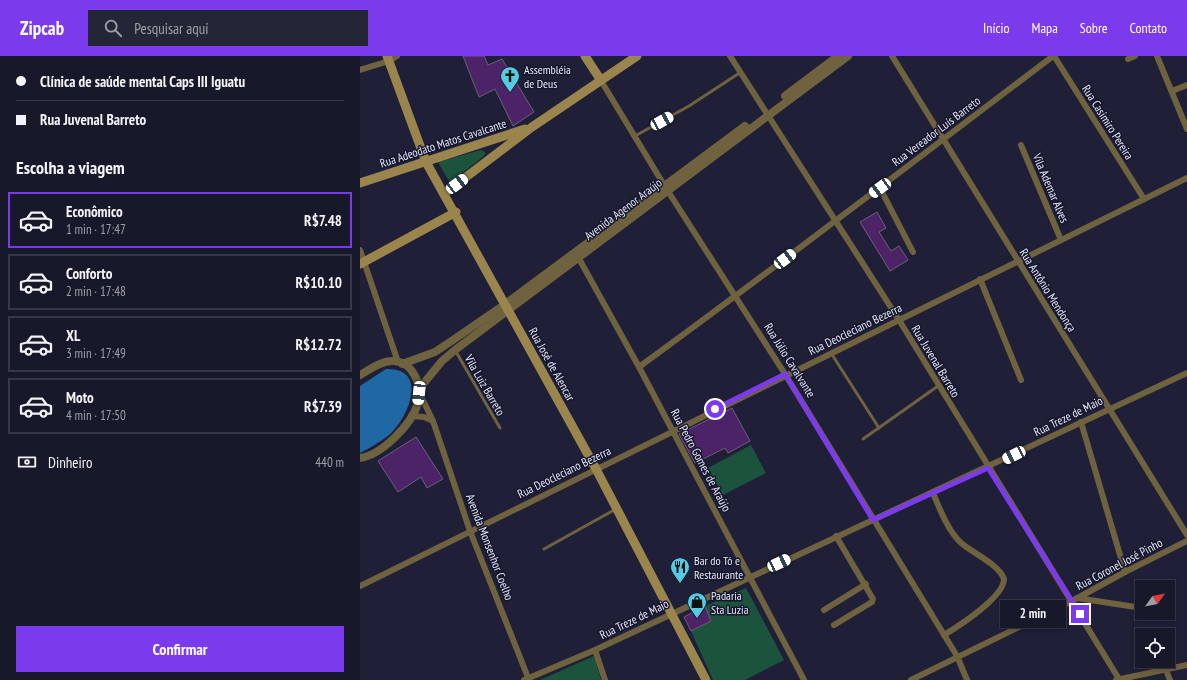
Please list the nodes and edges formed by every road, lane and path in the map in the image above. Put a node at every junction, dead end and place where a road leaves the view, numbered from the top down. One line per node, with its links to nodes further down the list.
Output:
1 (397, 56): 11 (street)
2 (585, 56): 15 (main road, Rua Júlio Cavalvante)
3 (637, 56): 15 (main road, Rua Adeodato Matos Cavalcante)
4 (730, 56): 14 (street, Rua Juvenal Barreto)
5 (838, 56): 18 (street, Avenida Agenor Araújo)
6 (848, 56): 18 (street, Avenida Agenor Araújo)
7 (892, 56): 22 (street, Rua Antônio Mendonça)
8 (1054, 56): 22 (street, Rua Vereador Luís Barreto); 30 (street, Rua Casimiro Pereira)
9 (1135, 56): 12 (street)
10 (1157, 56): 17 (street)
11 (388, 58): 13 (street); 24 (main road, Rua José de Alencar)
12 (1128, 59)
13 (360, 70)
14 (740, 72): 18 (street, Rua Juvenal Barreto); 21 (lane)
15 (600, 79): 19 (main road, Rua Adeodato Matos Cavalcante); 21 (street, Rua Júlio Cavalvante)
16 (1187, 85): 17 (street)
17 (1172, 91): 20 (street)
18 (766, 114): 27 (street, Avenida Agenor Araújo); 32 (street, Rua Juvenal Barreto)
19 (532, 127): 24 (main road, Rua Adeodato Matos Cavalcante); 29 (main road, Rua Adeodato Matos Cavalcante)
20 (1187, 129)
21 (635, 136): 27 (street, Rua Júlio Cavalvante)
22 (944, 139): 28 (street, Rua Vereador Luís Barreto); 37 (street, Rua Antônio Mendonça)
23 (1021, 145): 33 (street, Vila Ademar Alves)
24 (426, 162): 26 (main road, Rua Adeodato Matos Cavalcante); 29 (main road, Rua José de Alencar)
25 (1187, 178): 30 (street, Rua Deocleciano Bezerra)
26 (360, 183)
27 (666, 188): 36 (street, Avenida Agenor Araújo); 40 (street, Rua Júlio Cavalvante)
28 (880, 188): 32 (street, Rua Vereador Luís Barreto); 35 (street)
29 (445, 194): 31 (main road, Rua José de Alencar)
30 (1144, 199): 33 (street, Rua Deocleciano Bezerra)
31 (456, 212): 38 (main road); 41 (main road, Rua José de Alencar)
32 (834, 221): 40 (street, Rua Vereador Luís Barreto); 42 (street, Rua Juvenal Barreto)
33 (1061, 240): 37 (street, Rua Deocleciano Bezerra)
34 (360, 250): 38 (street)
35 (913, 252)
36 (577, 255): 41 (street, Avenida Agenor Araújo); 46 (street, Rua Pedro Gomes de Araújo)
37 (1017, 262): 39 (street, Rua Deocleciano Bezerra); 53 (street, Rua Antônio Mendonça)
38 (362, 263): 45 (street)
39 (980, 279): 42 (street, Rua Deocleciano Bezerra); 50 (street)
40 (736, 296): 46 (street, Rua Vereador Luís Barreto); 48 (street, Rua Júlio Cavalvante)
41 (506, 308): 43 (street, Avenida Agenor Araújo); 45 (street, Avenida Agenor Araújo); 63 (main road, Rua José de Alencar)
42 (899, 320): 44 (street, Rua Deocleciano Bezerra); 51 (street, Rua Juvenal Barreto)
43 (455, 350): 52 (street, Avenida Agenor Araújo); 57 (lane, Vila Luiz Barreto)
44 (831, 353): 48 (street, Rua Deocleciano Bezerra); 58 (lane)
45 (400, 363): 49 (street, Avenida Agenor Araújo); 52 (street)
46 (639, 367): 59 (street, Rua Pedro Gomes de Araújo)
47 (1187, 373): 53 (street, Rua Treze de Maio)
48 (785, 374): 59 (street, Rua Deocleciano Bezerra); 66 (street, Rua Júlio Cavalvante)
49 (360, 375)
50 (1021, 380)
51 (938, 386): 58 (lane); 62 (street, Rua Juvenal Barreto)
52 (419, 391): 54 (street, Avenida Agenor Araújo); 55 (street, Avenida Monsenhor Coelho)
53 (1108, 409): 56 (street, Rua Treze de Maio); 68 (street, Rua Antônio Mendonça)
54 (411, 416): 55 (street); 61 (street, Avenida Agenor Araújo)
55 (433, 421): 67 (street, Avenida Monsenhor Coelho)
56 (1081, 422): 62 (street, Rua Treze de Maio); 72 (street)
57 (500, 428)
58 (879, 428): 60 (lane)
59 (672, 430): 63 (street, Rua Deocleciano Bezerra); 73 (street, Rua Pedro Gomes de Araújo)
60 (863, 439)
61 (360, 458)
62 (988, 468): 64 (street, Rua Treze de Maio); 76 (street, Rua Juvenal Barreto)
63 (596, 469): 65 (main road, Rua José de Alencar); 67 (street, Rua Deocleciano Bezerra)
64 (933, 493): 66 (street, Rua Treze de Maio); 81 (street)
65 (616, 509): 71 (lane); 79 (main road, Rua José de Alencar)
66 (873, 520): 69 (street, Rua Treze de Maio); 81 (street, Rua Júlio Cavalvante)
67 (470, 531): 75 (street, Rua Deocleciano Bezerra); 86 (street, Avenida Monsenhor Coelho)
68 (1187, 535)
69 (836, 536): 73 (street, Rua Treze de Maio); 74 (street)
70 (1187, 541): 72 (street, Rua Coronel José Pinho)
71 (544, 549)
72 (1125, 572): 76 (street, Rua Coronel José Pinho)
73 (750, 576): 79 (street, Rua Treze de Maio); 89 (street, Rua Pedro Gomes de Araújo)
74 (866, 584): 78 (street); 80 (street)
75 (360, 586)
76 (1074, 600): 77 (street); 83 (street, Rua Coronel José Pinho); 92 (street, Rua Juvenal Barreto)
77 (1135, 607)
78 (824, 610)
79 (670, 614): 82 (street, Rua Treze de Maio); 88 (main road, Rua José de Alencar)
80 (834, 626)
81 (944, 635): 83 (street, Rua Júlio Cavalvante)
82 (595, 650): 86 (street, Rua Treze de Maio); 87 (street)
83 (957, 656): 90 (street, Rua Coronel José Pinho); 91 (street, Rua Júlio Cavalvante)
84 (1187, 665): 85 (street)
85 (1166, 670): 92 (street); 93 (street)
86 (527, 679)
87 (605, 680)
88 (706, 680)
89 (804, 680)
90 (911, 680)
91 (967, 680)
92 (1117, 680)
93 (1170, 680)

